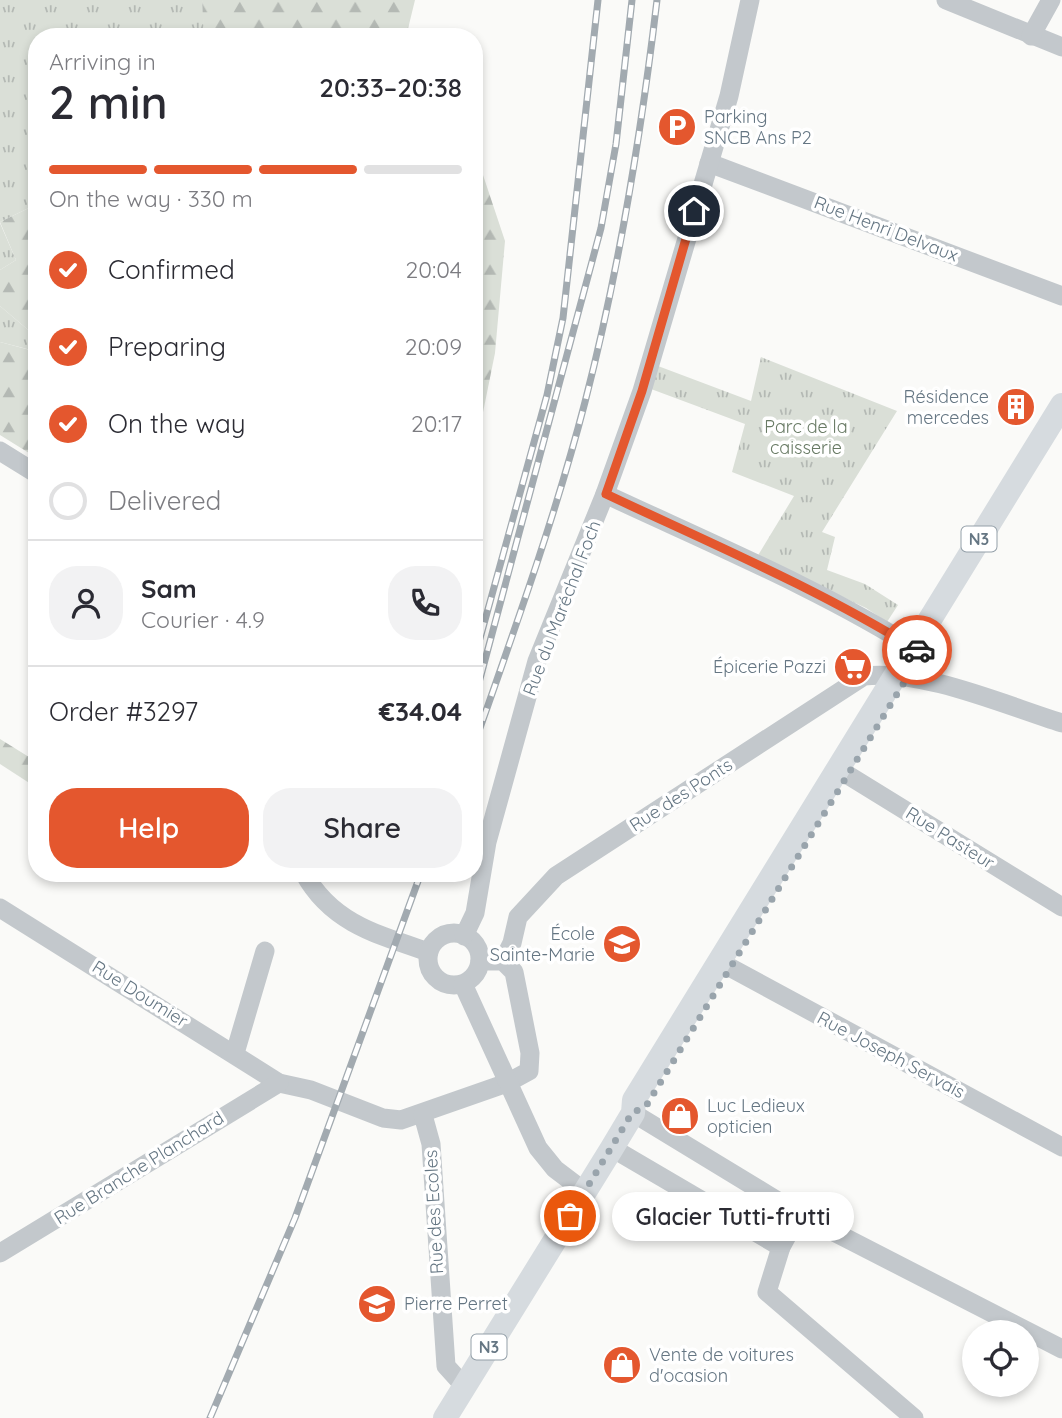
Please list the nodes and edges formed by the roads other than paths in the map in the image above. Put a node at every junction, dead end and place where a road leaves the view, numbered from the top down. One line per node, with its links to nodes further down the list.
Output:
1 (750, 0): 6 (street, Rue du Maréchal Foch)
2 (946, 0): 4 (street)
3 (1051, 0): 4 (street)
4 (1031, 36): 5 (street)
5 (1062, 47)
6 (709, 163): 7 (street, Rue Henri Delvaux); 12 (street, Rue du Maréchal Foch)
7 (1062, 296)
8 (1062, 405): 13 (main road, N3)
9 (1062, 425): 13 (main road, N3)
10 (0, 451): 11 (street)
11 (28, 468)
12 (606, 494): 13 (street); 17 (street, Rue du Maréchal Foch)
13 (918, 651): 14 (main road, N3)
14 (902, 675): 15 (street); 16 (main road, N3); 26 (street, Rue des Ponts)
15 (1062, 723)
16 (843, 771): 20 (street, Rue Pasteur); 27 (main road, N3)
17 (483, 866)
18 (311, 882): 23 (street)
19 (480, 882): 22 (street, Rue du Maréchal Foch)
20 (1062, 907)
21 (0, 908): 29 (street, Rue Doumier)
22 (464, 936): 23 (street); 25 (street)
23 (422, 949): 28 (street)
24 (265, 951): 29 (street)
25 (480, 961): 26 (street); 28 (street)
26 (503, 961): 31 (street)
27 (725, 965): 32 (main road, N3); 34 (street, Rue Joseph Servais)
28 (463, 984): 31 (street)
29 (235, 1053): 30 (street, Rue Doumier)
30 (279, 1083): 33 (street); 39 (street, Rue Branche Planchard)
31 (507, 1083): 33 (street); 36 (street)
32 (632, 1113): 35 (main road, N3); 37 (street)
33 (423, 1115): 41 (street, Rue des Ecoles)
34 (1062, 1147)
35 (612, 1148): 36 (main road, N3); 38 (street)
36 (584, 1192): 41 (main road, N3)
37 (799, 1214): 38 (street); 40 (street)
38 (781, 1247): 43 (street)
39 (0, 1253)
40 (1062, 1349)
41 (465, 1387): 42 (main road, N3)
42 (445, 1418)
43 (914, 1418)

